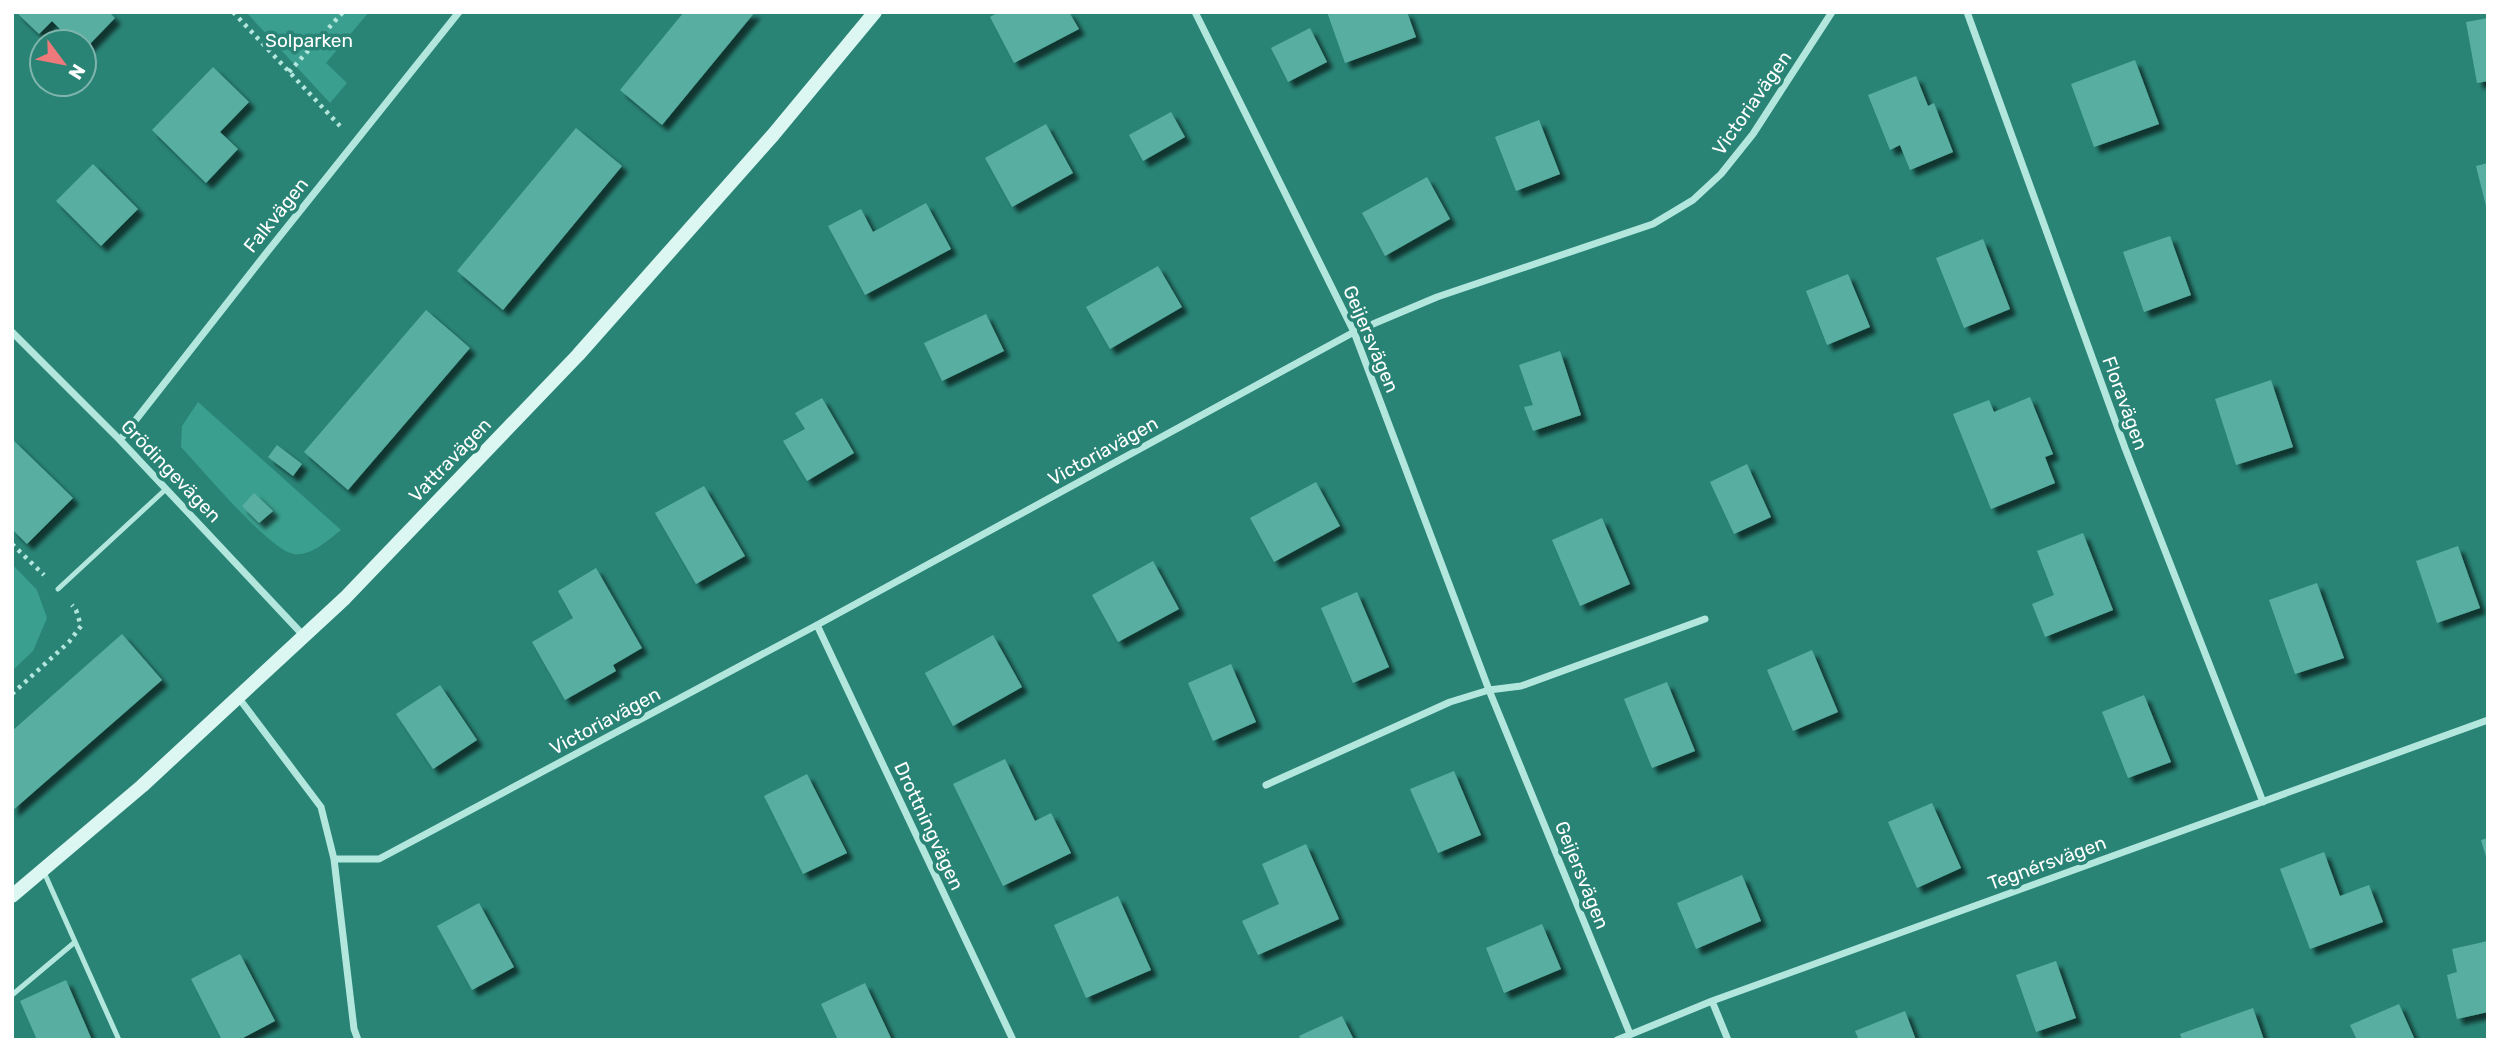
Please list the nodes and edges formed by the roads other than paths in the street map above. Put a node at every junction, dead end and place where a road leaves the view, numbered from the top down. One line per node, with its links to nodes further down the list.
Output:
1 (459, 12): 8 (street, Falkvägen)
2 (875, 12): 13 (street, Vattravägen)
3 (1195, 12): 7 (street, Geijersvägen)
4 (1832, 12): 7 (street, Victoriavägen)
5 (1967, 12): 18 (street, Floravägen)
6 (12, 332): 8 (street, Grödingevägen)
7 (1354, 332): 12 (street, Victoriavägen); 14 (street, Geijersvägen)
8 (120, 440): 9 (street, Grödingevägen)
9 (166, 489): 10 (lane); 13 (street, Grödingevägen)
10 (58, 589)
11 (1705, 619): 14 (street)
12 (817, 625): 19 (street, Victoriavägen); 28 (street, Drottningvägen)
13 (303, 635): 15 (street, Vattravägen)
14 (1489, 690): 17 (street); 25 (street, Geijersvägen)
15 (238, 697): 19 (street); 20 (street, Vattravägen)
16 (2488, 720): 18 (street, Tegnérsvägen)
17 (1266, 785)
18 (2263, 802): 24 (street, Tegnérsvägen)
19 (334, 859): 27 (street)
20 (43, 870): 21 (street, Vattravägen); 22 (lane)
21 (12, 896)
22 (75, 942): 23 (lane); 26 (lane)
23 (12, 995)
24 (1712, 1001): 25 (street, Tegnérsvägen); 30 (street)
25 (1630, 1034): 29 (street, Tegnérsvägen)
26 (118, 1040)
27 (358, 1040)
28 (1013, 1040)
29 (1617, 1040)
30 (1728, 1040)

